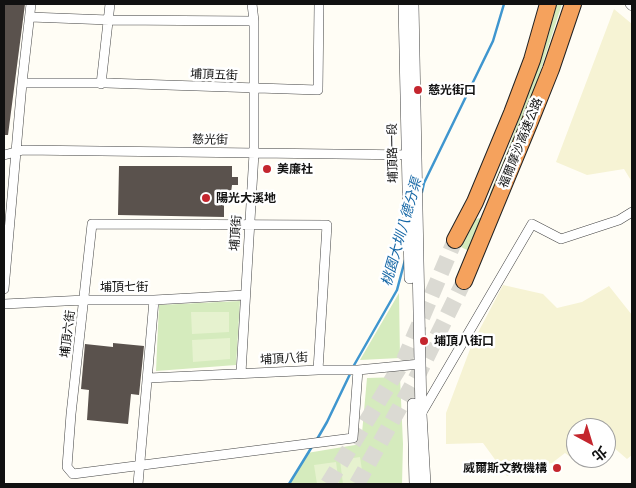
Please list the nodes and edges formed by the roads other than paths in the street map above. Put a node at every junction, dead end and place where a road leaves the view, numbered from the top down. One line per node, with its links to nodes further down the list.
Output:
1 (31, 4): 9 (street)
2 (110, 4): 10 (street)
3 (252, 4): 11 (street, 埔頂街)
4 (319, 4): 14 (street, 埔頂五街)
5 (404, 4): 18 (street, 埔頂路一段)
6 (413, 4): 18 (street, 埔頂路一段)
7 (548, 4): 19 (highway, 福爾摩沙高速公路)
8 (573, 4): 20 (highway, 福爾摩沙高速公路)
9 (30, 17): 10 (street); 12 (street)
10 (109, 20): 11 (street); 13 (street)
11 (254, 22): 14 (street, 埔頂街)
12 (22, 83): 13 (street, 埔頂五街); 15 (street)
13 (101, 84): 14 (street, 埔頂五街)
14 (254, 88): 16 (street, 埔頂街)
15 (17, 152): 16 (street, 慈光街); 17 (street, 慈光街); 25 (street)
16 (254, 153): 18 (street, 慈光街); 22 (street, 埔頂街)
17 (4, 155)
18 (412, 155): 30 (street, 埔頂路一段)
19 (475, 202): 20 (highway); 23 (highway, 福爾摩沙高速公路)
20 (494, 208): 24 (highway, 福爾摩沙高速公路)
21 (632, 212): 35 (street)
22 (249, 224): 26 (street, 埔頂街); 27 (street, 埔頂六街); 31 (street, 埔頂六街)
23 (455, 240)
24 (464, 281)
25 (4, 290)
26 (245, 295): 28 (street, 埔頂七街); 33 (street, 埔頂街)
27 (84, 300): 28 (street, 埔頂七街); 29 (street, 埔頂七街); 36 (street, 埔頂六街)
28 (154, 300): 34 (street)
29 (4, 304)
30 (416, 364): 32 (street, 埔頂八街); 35 (street, 埔頂路一段)
31 (318, 370): 32 (street, 埔頂八街); 33 (street, 埔頂八街)
32 (358, 370): 36 (street, 埔頂六街)
33 (241, 373): 34 (street, 埔頂八街)
34 (148, 378): 36 (street)
35 (417, 418): 38 (street); 39 (street)
36 (140, 466): 37 (street)
37 (138, 484)
38 (415, 484)
39 (425, 484)

